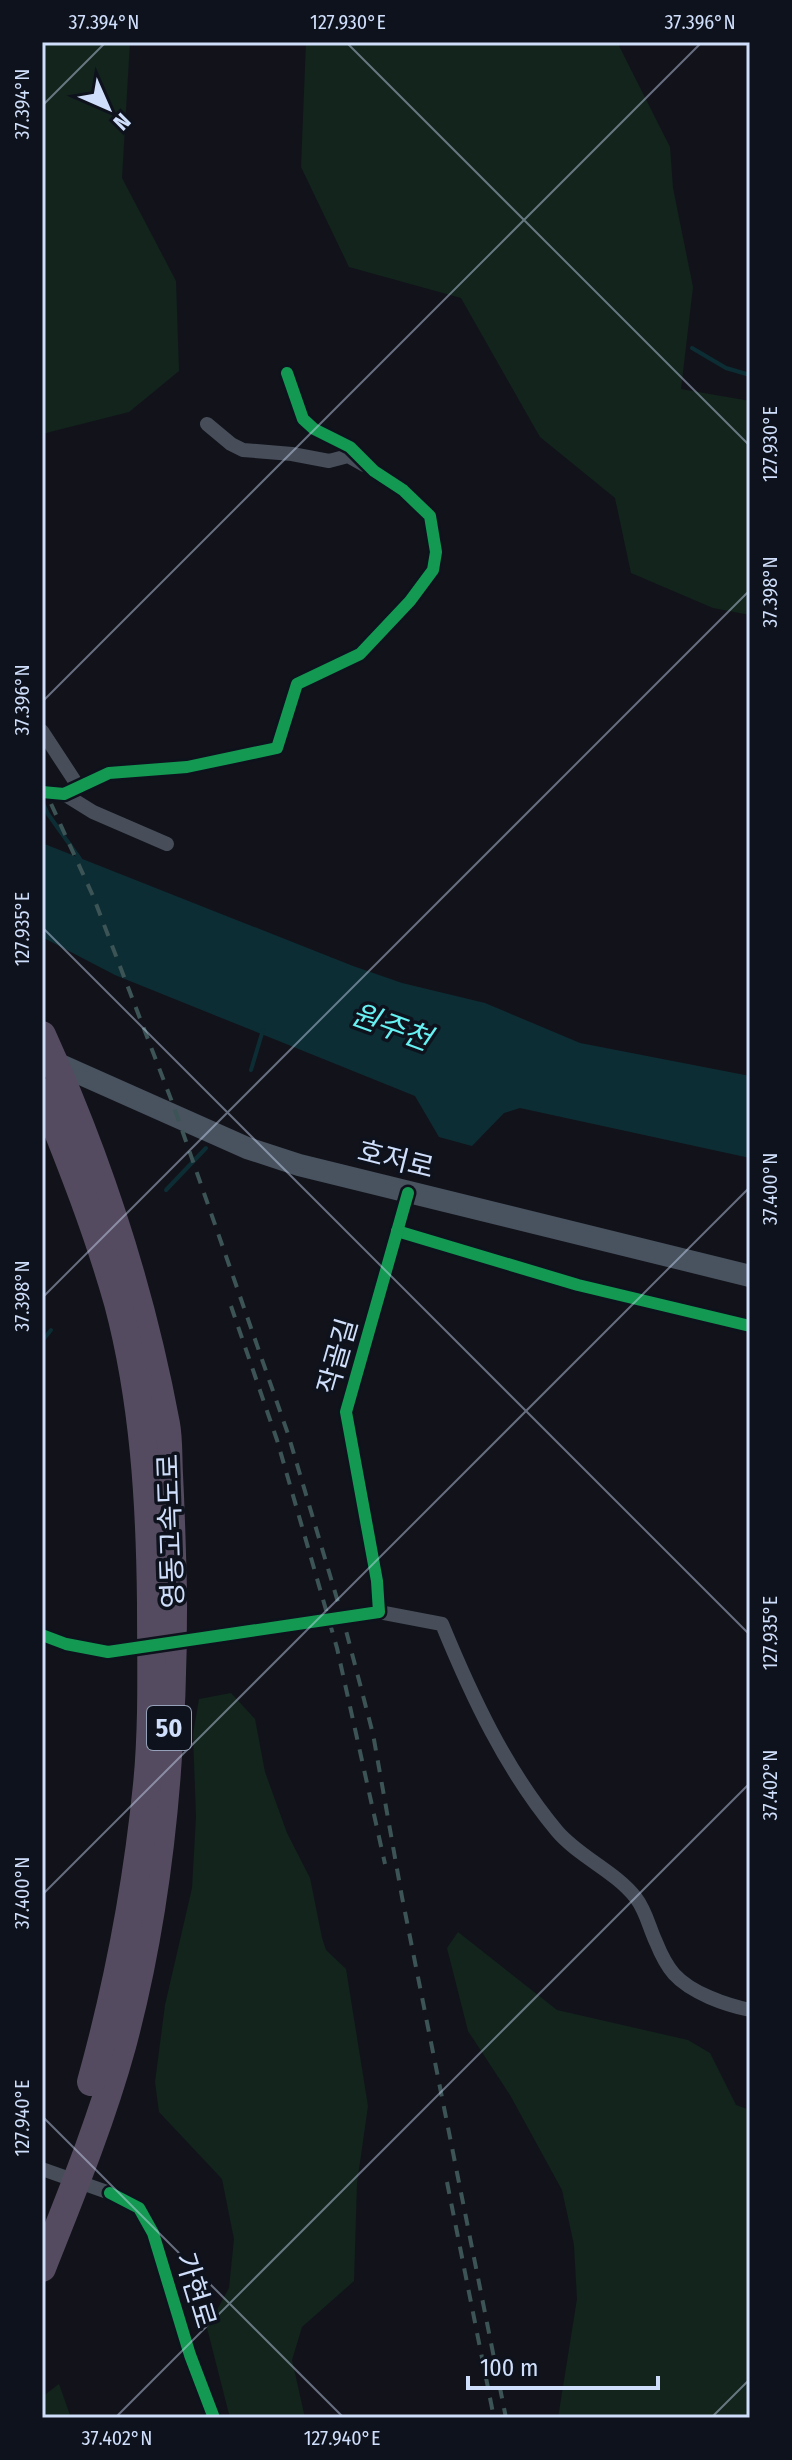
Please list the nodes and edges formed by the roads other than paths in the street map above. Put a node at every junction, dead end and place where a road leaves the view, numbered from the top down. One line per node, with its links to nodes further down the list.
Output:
1 (287, 373): 3 (street)
2 (207, 424): 3 (street)
3 (374, 471): 5 (street)
4 (42, 731): 5 (street)
5 (71, 790): 6 (street); 7 (street)
6 (43, 793)
7 (167, 844)
8 (42, 1035): 11 (highway, 영동고속도로 / 50)
9 (42, 1057): 12 (street, 호저로)
10 (42, 1092): 11 (highway, 영동고속도로 / 50)
11 (87, 1178): 22 (highway, 영동고속도로 / 50); 23 (highway, 영동고속도로 / 50)
12 (408, 1193): 13 (street, 호저로); 14 (street, 작골길)
13 (750, 1276)
14 (379, 1612): 15 (street); 20 (street)
15 (362, 1615)
16 (288, 1626): 17 (street)
17 (225, 1634)
18 (42, 1635): 19 (street)
19 (108, 1652)
20 (750, 2010)
21 (42, 2169): 24 (street, 가현로)
22 (42, 2222)
23 (42, 2268)
24 (214, 2418)

